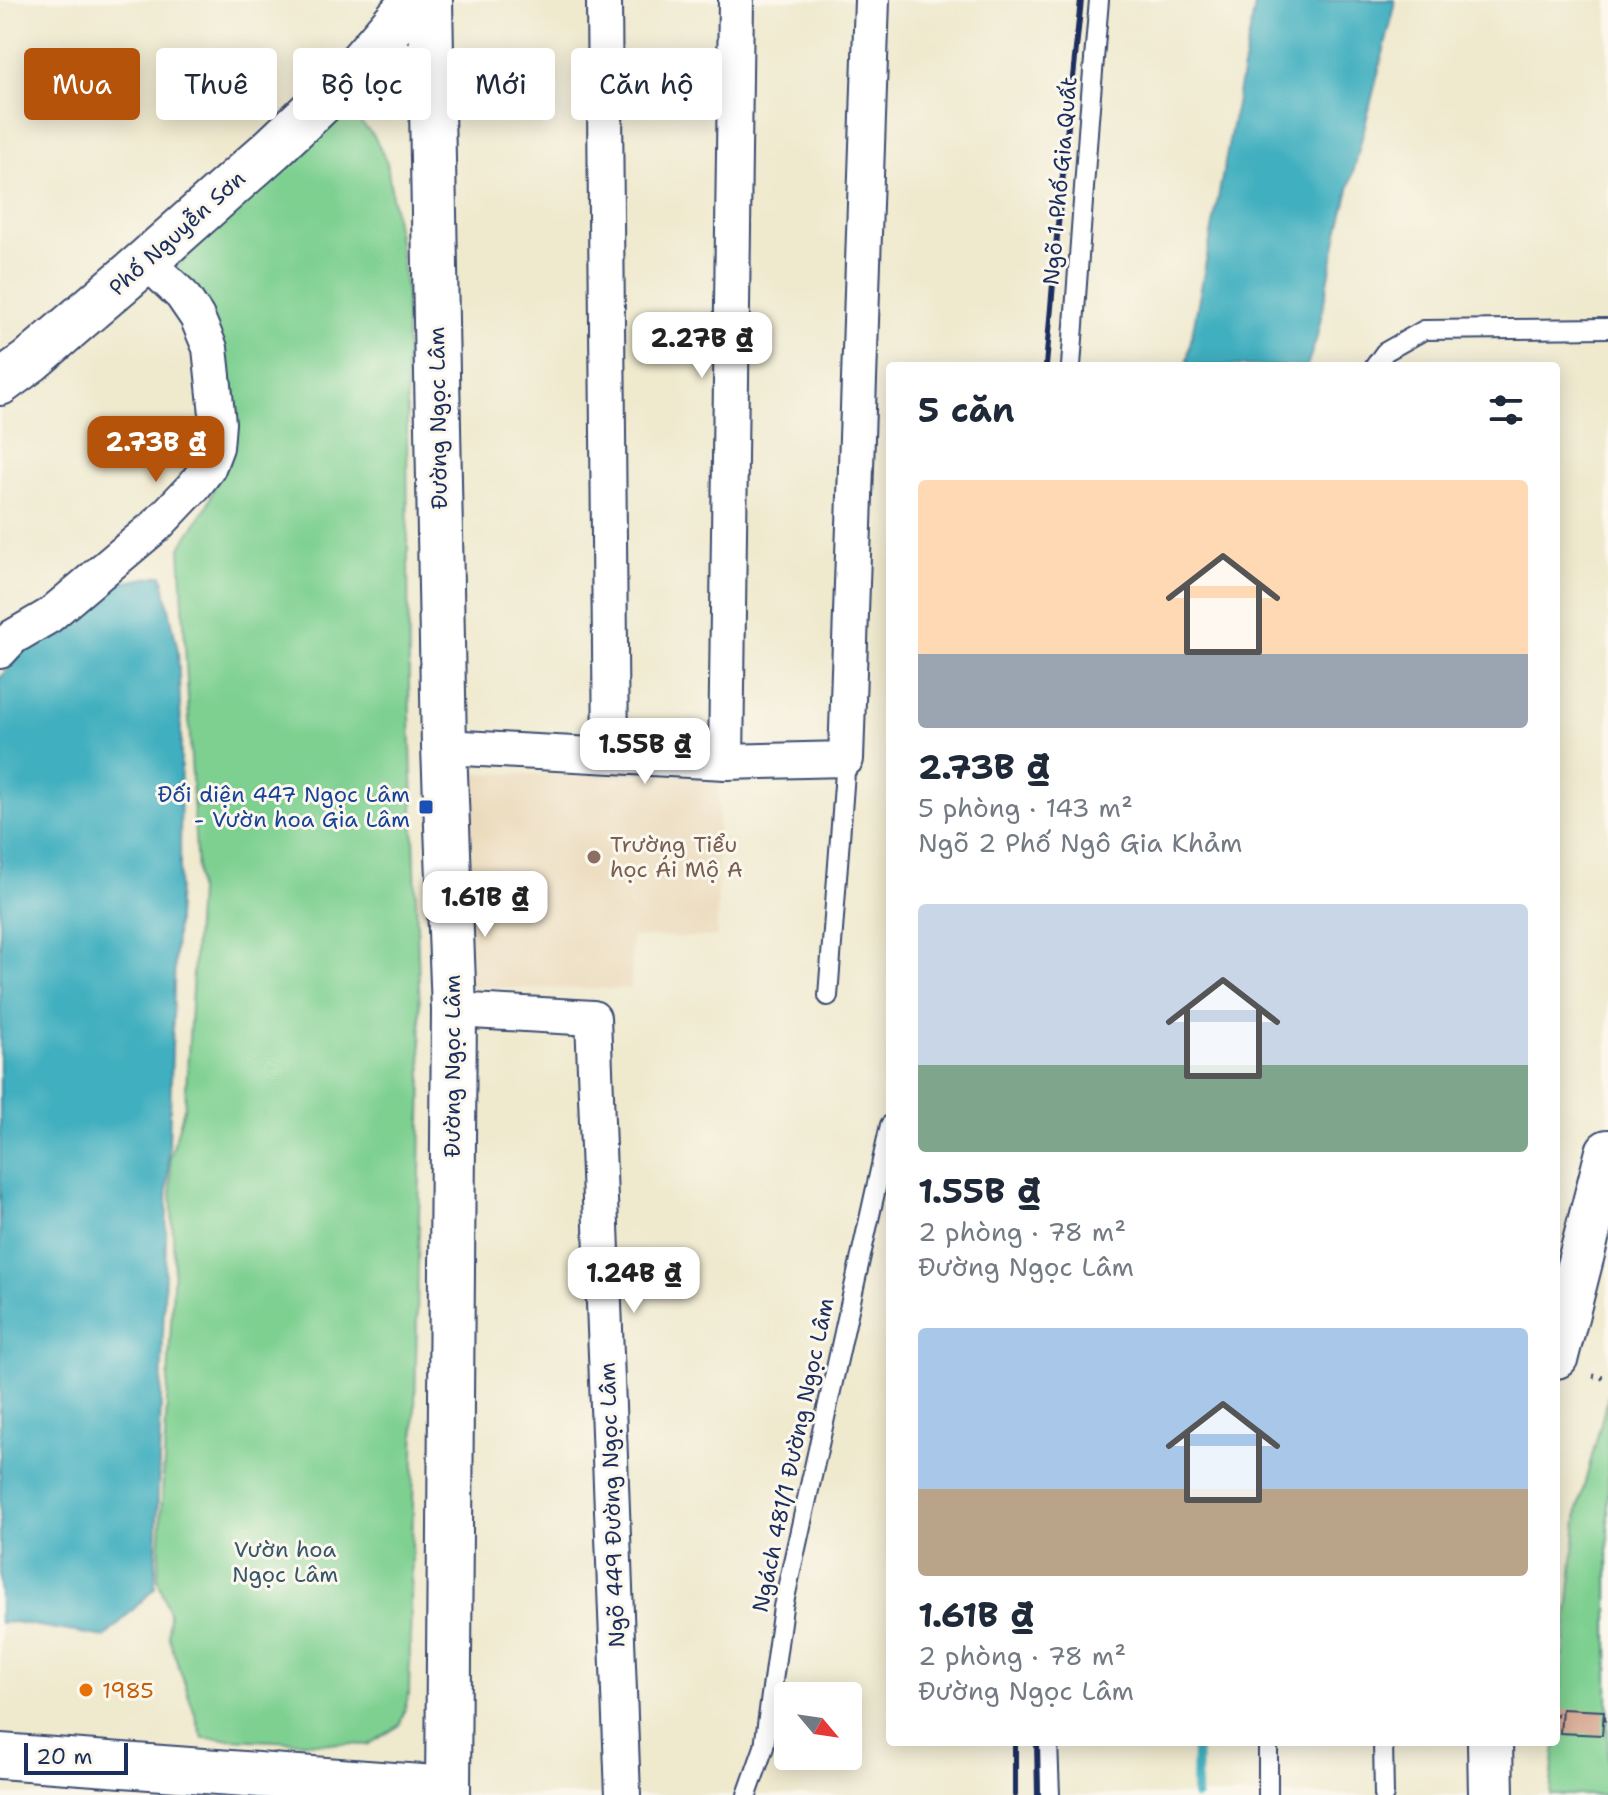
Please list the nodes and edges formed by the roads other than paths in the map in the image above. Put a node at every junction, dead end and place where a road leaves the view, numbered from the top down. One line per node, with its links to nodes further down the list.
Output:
1 (414, 0): 7 (main road)
2 (430, 0): 8 (main road, Đường Ngọc Lâm)
3 (604, 0): 18 (street)
4 (736, 0): 20 (street)
5 (872, 0): 19 (street)
6 (1099, 0): 13 (lane, Ngõ 1 Phố Gia Quất)
7 (373, 48)
8 (431, 48)
9 (431, 90): 17 (main road, Đường Ngọc Lâm)
10 (303, 120): 11 (main road, Phố Nguyễn Sơn)
11 (146, 261): 15 (main road, Phố Nguyễn Sơn); 16 (street)
12 (1608, 328): 14 (lane)
13 (1071, 362)
14 (1378, 362)
15 (0, 383)
16 (0, 651)
17 (444, 747): 18 (street); 22 (main road, Đường Ngọc Lâm)
18 (611, 755): 20 (street)
19 (846, 759): 20 (street); 21 (lane)
20 (726, 762)
21 (828, 996)
22 (454, 1010): 31 (main road, Đường Ngọc Lâm); 32 (street, Ngõ 449 Đường Ngọc Lâm)
23 (886, 1143): 33 (lane, Ngách 481/1 Đường Ngọc Lâm)
24 (1608, 1152): 25 (main road)
25 (1575, 1366)
26 (1048, 1746): 34 (lane)
27 (1268, 1746): 35 (lane)
28 (1383, 1746): 36 (lane)
29 (1490, 1746): 37 (main road)
30 (0, 1756): 31 (main road)
31 (453, 1793)
32 (623, 1795)
33 (747, 1795)
34 (1050, 1795)
35 (1268, 1795)
36 (1384, 1795)
37 (1491, 1795)

